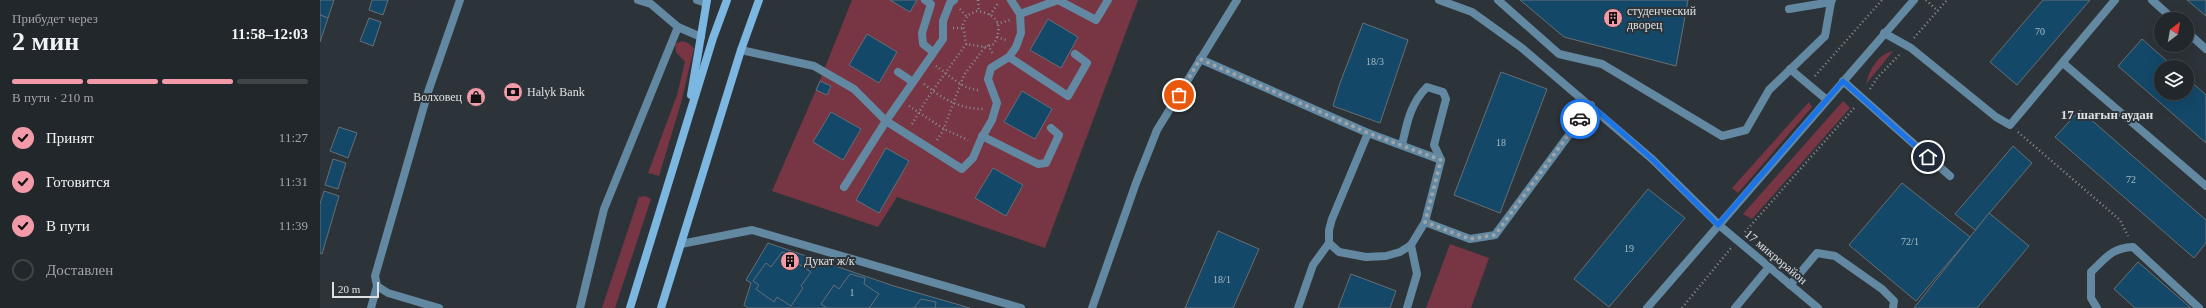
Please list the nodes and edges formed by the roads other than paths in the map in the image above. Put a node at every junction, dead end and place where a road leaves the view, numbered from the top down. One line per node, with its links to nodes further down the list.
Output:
1 (460, 0): 55 (street)
2 (638, 0): 21 (street)
3 (697, 0): 17 (street)
4 (727, 0): 39 (main road)
5 (759, 0): 26 (main road)
6 (926, 0): 27 (street)
7 (954, 0): 27 (street)
8 (1012, 0): 20 (street)
9 (1108, 0): 20 (street)
10 (1237, 0): 30 (street)
11 (1439, 0): 37 (street, 17 микрорайон)
12 (1498, 0): 32 (street)
13 (1914, 0): 22 (street)
14 (2115, 0): 31 (street)
15 (2152, 0): 19 (street)
16 (1832, 1): 18 (street); 32 (street)
17 (707, 2): 23 (main road)
18 (1789, 9)
19 (2165, 12)
20 (1020, 14): 29 (street)
21 (678, 27): 23 (street); 58 (street)
22 (1884, 33): 31 (street); 35 (street)
23 (701, 37): 39 (main road)
24 (2194, 38): 25 (street)
25 (2206, 49)
26 (741, 50): 38 (street); 51 (main road)
27 (934, 52): 34 (street)
28 (1075, 54): 29 (street)
29 (1009, 57): 42 (street)
30 (1200, 59): 41 (street); 62 (street)
31 (2063, 63): 46 (street)
32 (1790, 69): 36 (street)
33 (898, 72): 34 (street)
34 (914, 80): 38 (street)
35 (1843, 81): 36 (street); 45 (street)
36 (1827, 100): 49 (street)
37 (1591, 105): 48 (street); 49 (street, 17 микрорайон)
38 (886, 121): 42 (street); 47 (street)
39 (686, 127): 59 (main road)
40 (1051, 128): 42 (street)
41 (1368, 133): 43 (street); 50 (street)
42 (982, 136)
43 (1402, 145): 44 (street); 44 (street)
44 (1441, 160): 48 (street)
45 (1950, 176)
46 (2206, 186)
47 (844, 187)
48 (1425, 222): 52 (street)
49 (1718, 225): 53 (street, 17 микрорайон); 65 (street)
50 (1329, 243): 52 (street); 63 (street)
51 (681, 244): 60 (main road); 61 (street)
52 (1411, 245): 64 (street)
53 (1769, 267): 54 (street, 17 микрорайон); 66 (street)
54 (1790, 285): 67 (street, 17 микрорайон); 68 (street)
55 (377, 286): 56 (street); 57 (street)
56 (371, 308)
57 (439, 308)
58 (580, 308)
59 (630, 308)
60 (661, 308)
61 (1021, 308)
62 (1092, 308)
63 (1298, 308)
64 (1407, 308)
65 (1647, 308)
66 (1735, 308)
67 (1818, 308)
68 (1893, 308)
69 (2097, 308): 70 (street)
70 (2199, 308)

